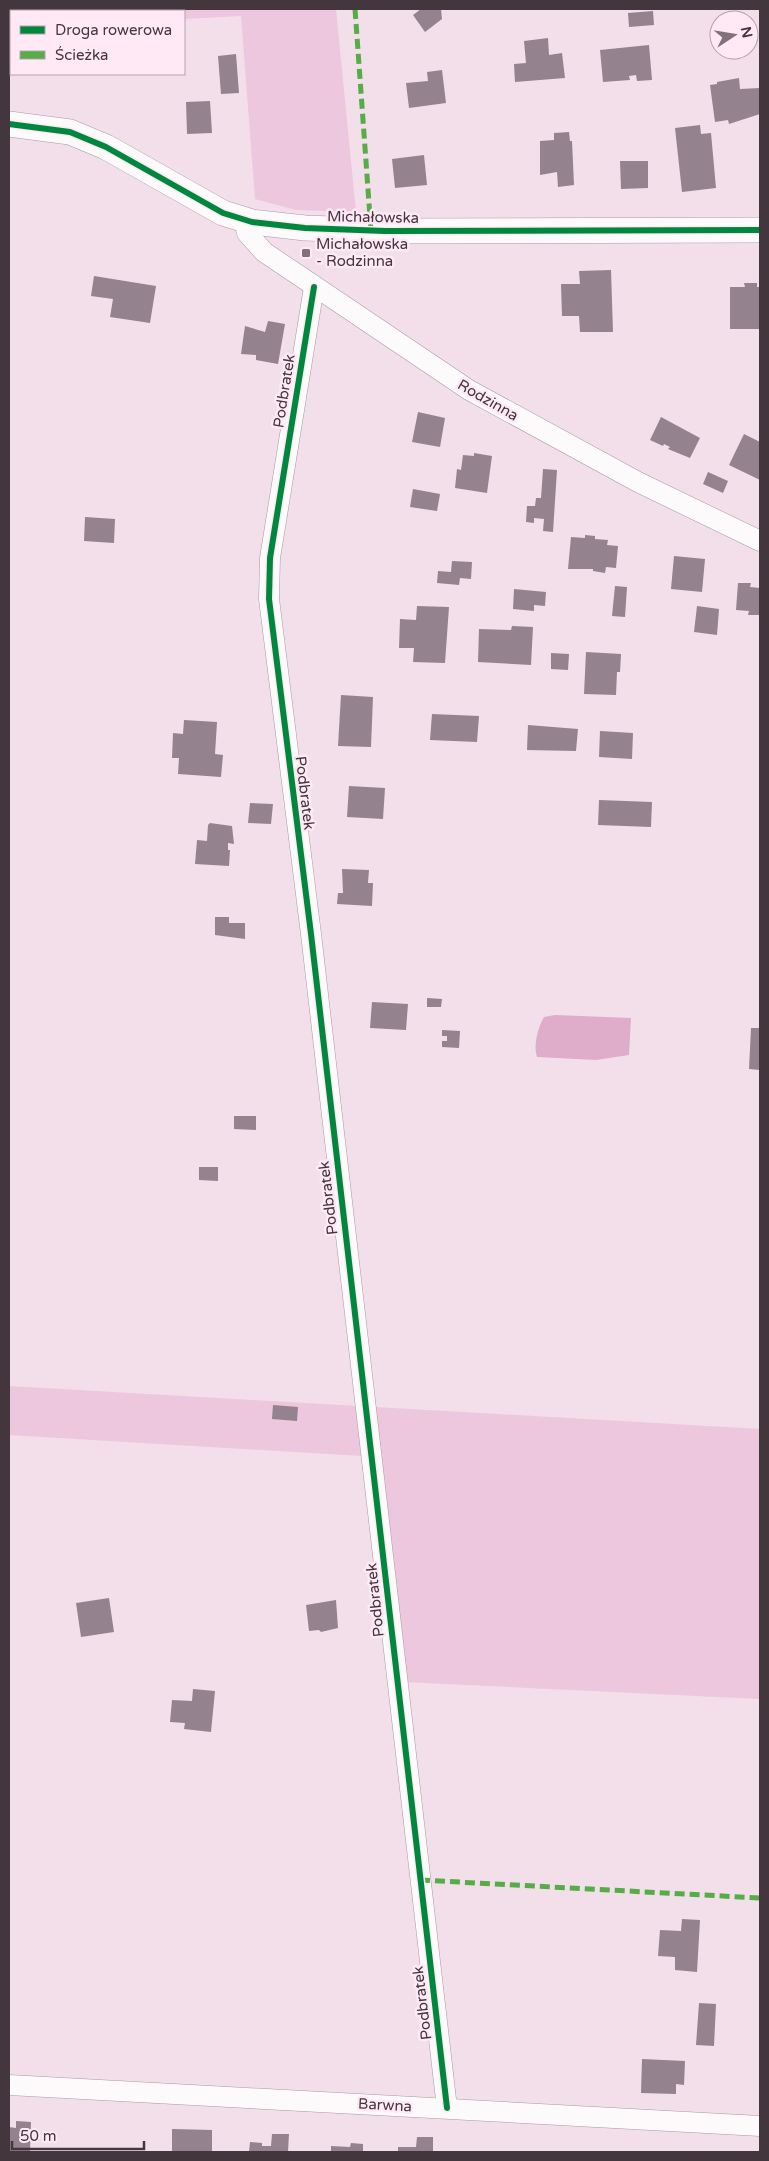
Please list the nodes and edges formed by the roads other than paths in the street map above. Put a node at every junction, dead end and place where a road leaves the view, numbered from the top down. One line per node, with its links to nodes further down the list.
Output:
1 (9, 124): 2 (street, Michałowska)
2 (244, 220): 3 (street, Michałowska); 4 (street, Rodzinna)
3 (760, 230)
4 (314, 287): 5 (street, Rodzinna); 7 (street, Podbratek)
5 (760, 541)
6 (9, 2085): 7 (street, Barwna)
7 (447, 2108): 8 (street, Barwna)
8 (760, 2126)

